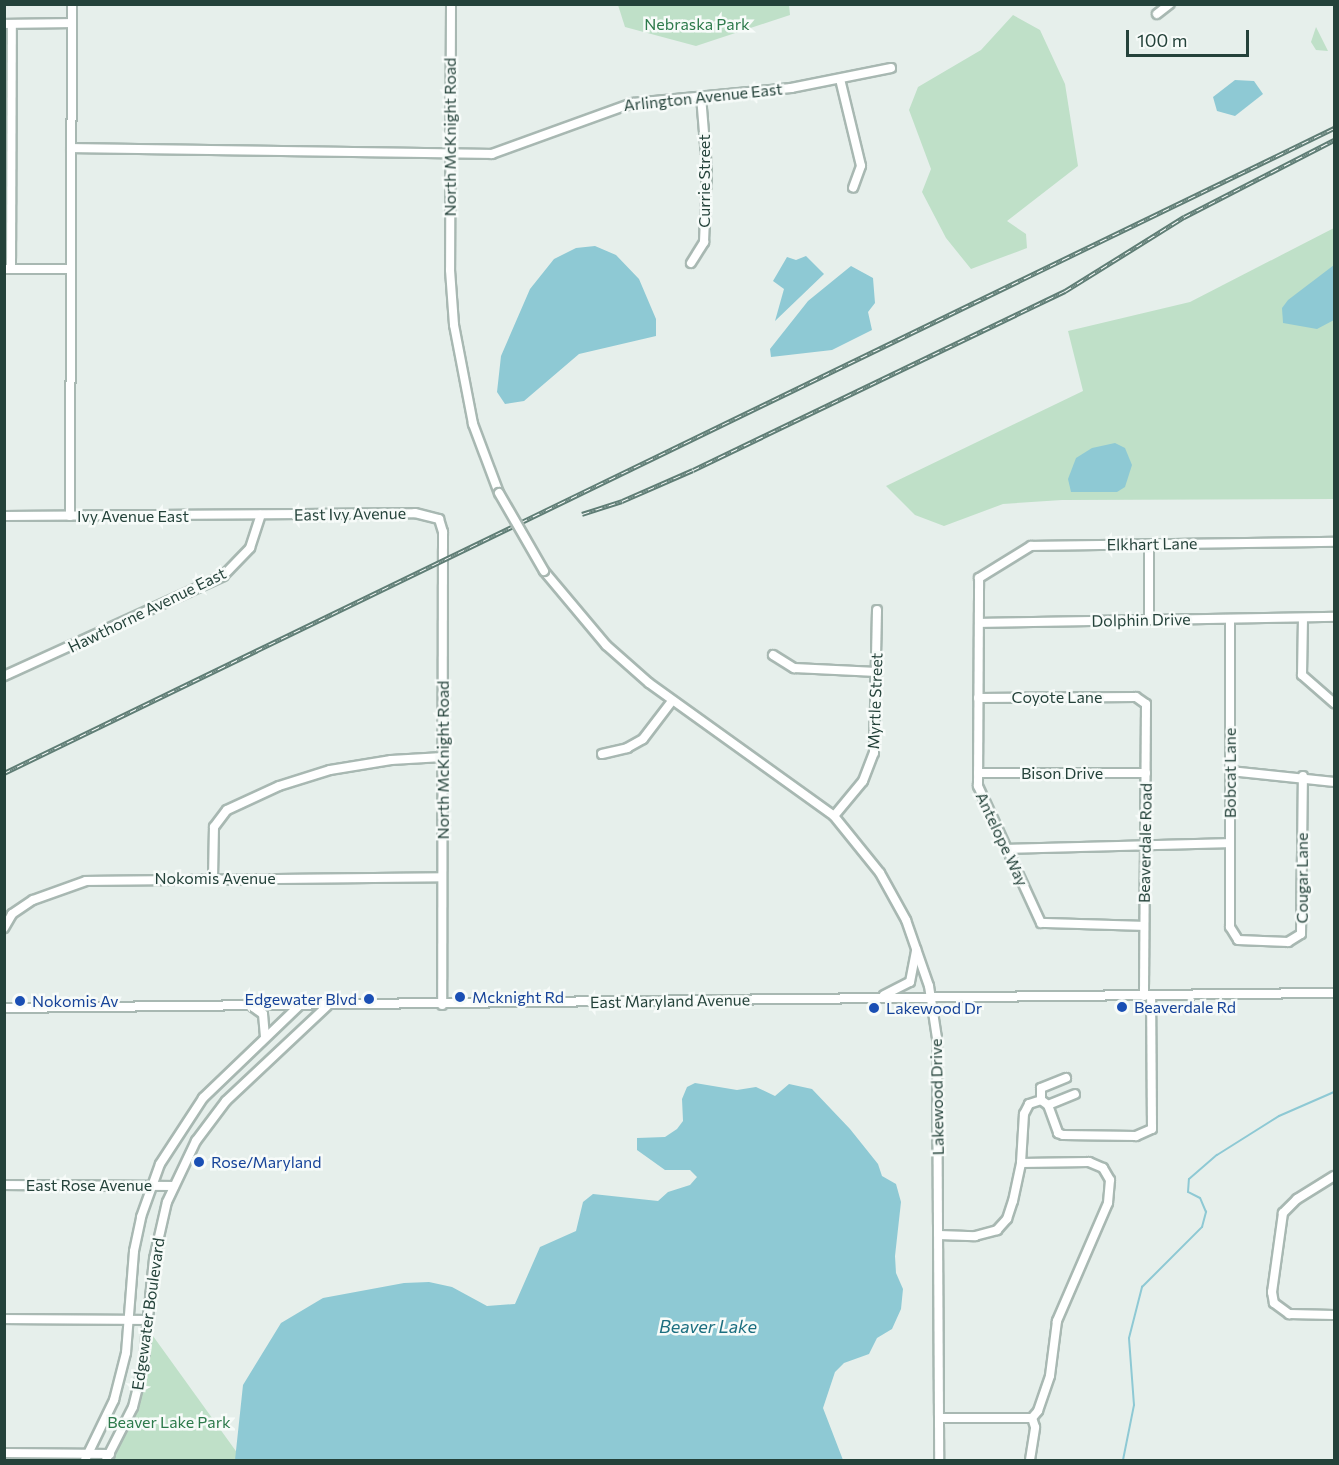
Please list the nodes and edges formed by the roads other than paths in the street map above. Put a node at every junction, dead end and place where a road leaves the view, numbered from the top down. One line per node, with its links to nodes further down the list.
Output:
1 (72, 4): 5 (street)
2 (451, 4): 11 (street, North McKnight Road)
3 (1170, 4): 4 (street)
4 (1157, 14)
5 (72, 23): 6 (street); 10 (street)
6 (8, 24): 15 (street)
7 (891, 68): 8 (street, Arlington Avenue East)
8 (840, 79): 9 (street, Arlington Avenue East); 12 (street)
9 (701, 96): 11 (street, Arlington Avenue East); 13 (street, Currie Street)
10 (71, 148): 11 (street, Arlington Avenue East); 14 (street)
11 (450, 155): 16 (street, North McKnight Road)
12 (854, 188)
13 (692, 263)
14 (71, 268): 15 (street); 19 (street)
15 (8, 269)
16 (450, 270): 35 (street, Lakewood Drive, bridge)
17 (261, 515): 19 (street, Ivy Avenue East); 20 (street, East Ivy Avenue); 32 (street, Hawthorne Avenue East)
18 (4, 516): 19 (street, Ivy Avenue East)
19 (70, 516)
20 (438, 518): 38 (street, North McKnight Road)
21 (1335, 542): 22 (street, Elkhart Lane)
22 (1149, 544): 23 (street, Elkhart Lane); 28 (street)
23 (979, 578): 29 (street, Antelope Way)
24 (877, 610): 31 (street, Myrtle Street)
25 (1335, 617): 26 (street, Dolphin Drive)
26 (1303, 618): 27 (street, Dolphin Drive); 36 (street)
27 (1230, 619): 28 (street, Dolphin Drive); 39 (street, Bobcat Lane)
28 (1149, 620): 29 (street, Dolphin Drive)
29 (979, 623): 34 (street, Antelope Way)
30 (773, 655): 31 (street)
31 (877, 672): 44 (street, Myrtle Street)
32 (4, 676)
33 (1136, 697): 34 (street, Coyote Lane); 41 (street, Beaverdale Road)
34 (978, 698): 40 (street, Antelope Way)
35 (672, 701): 37 (street); 44 (street, Lakewood Drive)
36 (1335, 703)
37 (602, 754)
38 (443, 757): 48 (street, North McKnight Road); 49 (street)
39 (1230, 771): 42 (street); 45 (street, Bobcat Lane)
40 (978, 772): 41 (street, Bison Drive); 47 (street, Antelope Way)
41 (1146, 773): 46 (street, Beaverdale Road)
42 (1303, 776): 43 (street); 51 (street, Cougar Lane)
43 (1335, 782)
44 (834, 816): 53 (street, Lakewood Drive)
45 (1230, 843): 46 (street); 51 (street, Bobcat Lane)
46 (1145, 848): 47 (street); 50 (street, Beaverdale Road)
47 (1007, 849): 50 (street, Antelope Way)
48 (442, 877): 49 (street, Nokomis Avenue); 58 (street, North McKnight Road)
49 (213, 878): 52 (street, Nokomis Avenue)
50 (1143, 926): 55 (street, Beaverdale Road)
51 (1230, 927)
52 (4, 928)
53 (917, 947): 56 (street, Lakewood Drive); 57 (street)
54 (1335, 993): 55 (street, East Maryland Avenue)
55 (1147, 996): 56 (street, East Maryland Avenue); 66 (street, Beaverdale Road)
56 (932, 998): 57 (street, East Maryland Avenue); 72 (street, Lakewood Drive)
57 (868, 999): 58 (street, East Maryland Avenue)
58 (442, 1005): 61 (street, East Maryland Avenue)
59 (252, 1006): 60 (street, East Maryland Avenue); 62 (street, East Maryland Avenue); 63 (street)
60 (299, 1006): 61 (street, East Maryland Avenue); 63 (street, Edgewater Boulevard)
61 (327, 1006): 71 (street, Edgewater Boulevard)
62 (4, 1008)
63 (266, 1037): 70 (street, Edgewater Boulevard)
64 (1066, 1078): 66 (street)
65 (1075, 1094): 66 (street)
66 (1045, 1102): 67 (street)
67 (1021, 1162): 72 (street); 78 (street)
68 (1335, 1176): 73 (street)
69 (4, 1185): 70 (street, East Rose Avenue)
70 (152, 1185): 71 (street, East Rose Avenue); 75 (street, Edgewater Boulevard)
71 (174, 1186): 76 (street, Edgewater Boulevard)
72 (939, 1235): 77 (street, Lakewood Drive)
73 (1335, 1315)
74 (4, 1319): 75 (street)
75 (129, 1319): 76 (street); 80 (street, Edgewater Boulevard)
76 (149, 1320): 81 (street, Edgewater Boulevard)
77 (939, 1418): 78 (street); 82 (street, Lakewood Drive)
78 (1032, 1418): 83 (street)
79 (4, 1453): 80 (street)
80 (87, 1457): 81 (street)
81 (108, 1457)
82 (939, 1461)
83 (1030, 1461)

